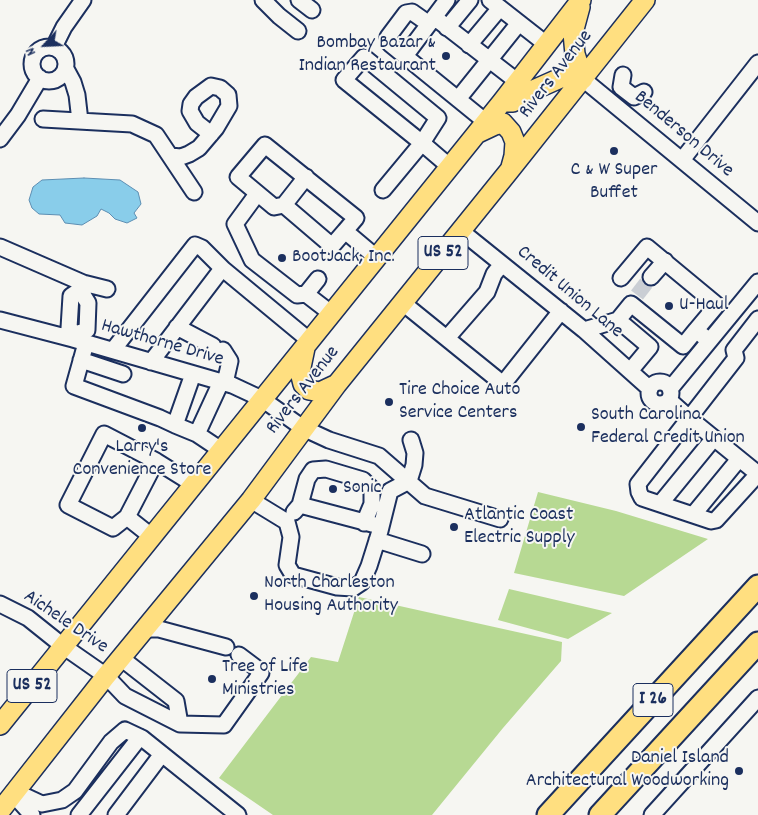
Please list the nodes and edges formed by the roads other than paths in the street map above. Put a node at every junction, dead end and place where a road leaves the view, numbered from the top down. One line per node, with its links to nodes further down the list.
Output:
1 (82, 0): 16 (street)
2 (263, 0): 13 (street)
3 (299, 0): 9 (street)
4 (447, 0): 10 (street)
5 (470, 0): 12 (street)
6 (582, 0): 14 (main road, Rivers Avenue / US 52); 23 (main road)
7 (645, 0): 23 (main road, Rivers Avenue / US 52)
8 (495, 4): 11 (street); 15 (street)
9 (312, 10)
10 (431, 21): 12 (street); 17 (street); 17 (street)
11 (519, 23): 14 (street); 18 (street)
12 (448, 28): 15 (street)
13 (298, 31)
14 (546, 44): 24 (main road, Rivers Avenue / US 52)
15 (470, 45): 18 (street)
16 (54, 47): 20 (street); 22 (street)
17 (405, 56): 26 (street)
18 (490, 60): 24 (street); 26 (street)
19 (758, 63): 35 (street)
20 (66, 69): 22 (street); 29 (street)
21 (623, 75): 25 (street)
22 (40, 78): 32 (street)
23 (582, 79): 27 (main road); 35 (street, Benderson Drive); 37 (main road, Rivers Avenue / US 52)
24 (518, 82): 27 (main road, Rivers Avenue / US 52)
25 (644, 92)
26 (458, 99): 30 (street)
27 (502, 102): 30 (main road, Rivers Avenue / US 52)
28 (43, 120): 29 (street)
29 (80, 121): 34 (street)
30 (482, 128): 36 (main road, Rivers Avenue / US 52); 37 (main road)
31 (211, 134): 34 (street)
32 (0, 139)
33 (422, 143): 33 (street); 36 (street); 39 (street)
34 (170, 156): 40 (street)
35 (682, 160): 43 (street, Benderson Drive)
36 (450, 167): 47 (main road, Rivers Avenue / US 52)
37 (510, 171): 45 (main road, Rivers Avenue / US 52)
38 (306, 177): 41 (street); 42 (street); 44 (street)
39 (382, 190)
40 (194, 192)
41 (257, 194): 42 (street); 57 (street)
42 (284, 206): 44 (street)
43 (758, 223)
44 (345, 231): 47 (street)
45 (461, 231): 49 (street, Credit Union Lane); 58 (main road, Rivers Avenue / US 52)
46 (0, 247): 55 (street)
47 (377, 258): 60 (main road, Rivers Avenue / US 52)
48 (665, 261): 51 (street); 52 (street); 66 (street)
49 (502, 264): 59 (street, Credit Union Lane); 69 (street)
50 (223, 269): 64 (street); 71 (street); 73 (street)
51 (651, 277)
52 (621, 278)
53 (318, 279): 57 (street)
54 (758, 282): 70 (street)
55 (82, 286): 56 (street); 68 (street)
56 (107, 289)
57 (306, 294): 60 (street)
58 (403, 303): 69 (street); 81 (main road, Rivers Avenue / US 52)
59 (561, 311): 65 (street, Credit Union Lane); 69 (street)
60 (332, 314): 71 (main road, Rivers Avenue / US 52)
61 (758, 319): 74 (street)
62 (0, 320): 68 (street, Hawthorne Drive)
63 (618, 320): 65 (street); 67 (street); 72 (street)
64 (177, 327): 76 (street); 80 (street)
65 (584, 330): 77 (street, Credit Union Lane)
66 (696, 330): 67 (street); 70 (street)
67 (664, 331): 72 (street)
68 (78, 338): 73 (street, Hawthorne Drive); 75 (street)
69 (447, 338)
70 (712, 338): 74 (street); 82 (street)
71 (308, 344): 81 (main road); 83 (main road, Rivers Avenue / US 52)
72 (650, 347): 77 (street)
73 (113, 350): 76 (street, Hawthorne Drive)
74 (734, 350): 84 (street)
75 (82, 360): 78 (street); 85 (street)
76 (151, 362): 79 (street, Hawthorne Drive)
77 (630, 371): 82 (street, Credit Union Lane)
78 (123, 374)
79 (193, 374): 80 (street, Hawthorne Drive); 85 (street)
80 (223, 383): 83 (street, Hawthorne Drive); 87 (street)
81 (337, 384): 86 (main road, Rivers Avenue / US 52)
82 (670, 394): 84 (street)
83 (262, 399): 86 (street, Hawthorne Drive); 90 (main road, Rivers Avenue / US 52)
84 (688, 417): 88 (street); 97 (street)
85 (175, 425): 87 (street)
86 (303, 428): 94 (street, Hawthorne Drive); 96 (main road, Rivers Avenue / US 52)
87 (197, 434): 90 (street)
88 (714, 438): 91 (street); 97 (street)
89 (411, 440): 94 (street)
90 (221, 450): 95 (main road, Rivers Avenue / US 52)
91 (739, 458): 93 (street); 99 (street)
92 (156, 461): 95 (street); 100 (street); 100 (street)
93 (758, 474): 99 (street)
94 (409, 481): 101 (street, Hawthorne Drive); 104 (street)
95 (193, 484): 105 (main road, Rivers Avenue / US 52)
96 (251, 500): 102 (street); 112 (main road, Rivers Avenue / US 52)
97 (660, 504): 99 (street)
98 (300, 505): 102 (street); 103 (street); 103 (street)
99 (693, 515)
100 (128, 517): 105 (street)
101 (500, 519)
102 (287, 522): 106 (street)
103 (364, 522): 104 (street)
104 (381, 525): 106 (street)
105 (151, 536): 114 (main road, Rivers Avenue / US 52)
106 (377, 540): 107 (street)
107 (422, 554)
108 (758, 576): 111 (highway)
109 (758, 586): 111 (highway, I 26)
110 (0, 604): 114 (street, Aichele Drive)
111 (721, 626): 128 (highway, I 26)
112 (145, 629): 115 (main road, Rivers Avenue / US 52); 118 (street)
113 (758, 643): 129 (highway, I 26)
114 (63, 646): 116 (street, Aichele Drive); 119 (main road, Rivers Avenue / US 52)
115 (121, 658): 116 (main road, Rivers Avenue / US 52); 118 (street)
116 (106, 676): 118 (street, Aichele Drive); 122 (main road, Rivers Avenue / US 52)
117 (755, 706): 130 (street)
118 (180, 724)
119 (0, 725)
120 (140, 737): 121 (street); 122 (street); 126 (street)
121 (162, 754): 124 (street); 127 (street)
122 (13, 794): 123 (main road, Rivers Avenue / US 52); 125 (street)
123 (0, 811)
124 (233, 813)
125 (32, 815)
126 (79, 815)
127 (116, 815)
128 (548, 815)
129 (600, 815)
130 (652, 815)

